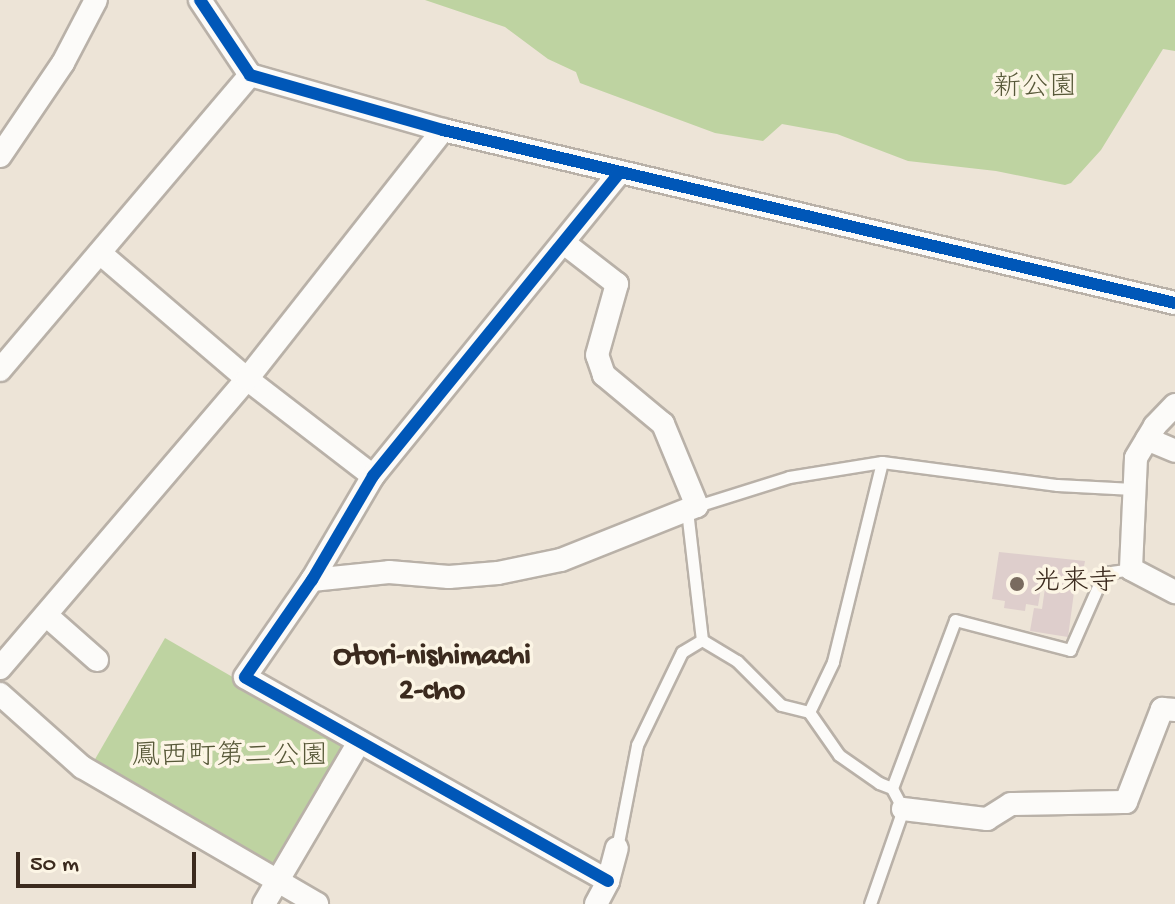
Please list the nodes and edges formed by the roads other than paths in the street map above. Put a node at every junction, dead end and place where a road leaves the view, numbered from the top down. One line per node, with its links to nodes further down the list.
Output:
1 (96, 0): 5 (street)
2 (200, 0): 3 (street)
3 (250, 75): 4 (street); 8 (street)
4 (443, 130): 6 (street); 11 (street)
5 (0, 156)
6 (619, 173): 7 (street); 9 (street)
7 (564, 243): 16 (street); 18 (street)
8 (100, 253): 10 (street); 11 (street)
9 (1175, 303)
10 (0, 370)
11 (247, 379): 16 (street); 22 (street)
12 (1175, 405): 13 (street)
13 (1147, 439): 14 (street); 17 (street)
14 (1175, 451)
15 (882, 462): 17 (lane); 18 (lane); 28 (lane)
16 (373, 476): 20 (street)
17 (1133, 489): 19 (street)
18 (692, 508): 20 (street); 23 (lane)
19 (1131, 569): 21 (street); 30 (lane)
20 (312, 580): 29 (street)
21 (1175, 592)
22 (46, 615): 24 (street); 25 (street)
23 (702, 640): 28 (lane); 32 (lane)
24 (97, 660)
25 (0, 668)
26 (0, 694): 33 (street)
27 (1175, 710): 31 (street)
28 (809, 712): 30 (lane)
29 (359, 742): 33 (street); 34 (street)
30 (892, 788): 31 (lane)
31 (903, 809): 38 (lane)
32 (617, 848): 34 (street)
33 (278, 881): 35 (street); 36 (street)
34 (608, 881): 37 (street)
35 (264, 904)
36 (317, 904)
37 (596, 904)
38 (870, 904)

